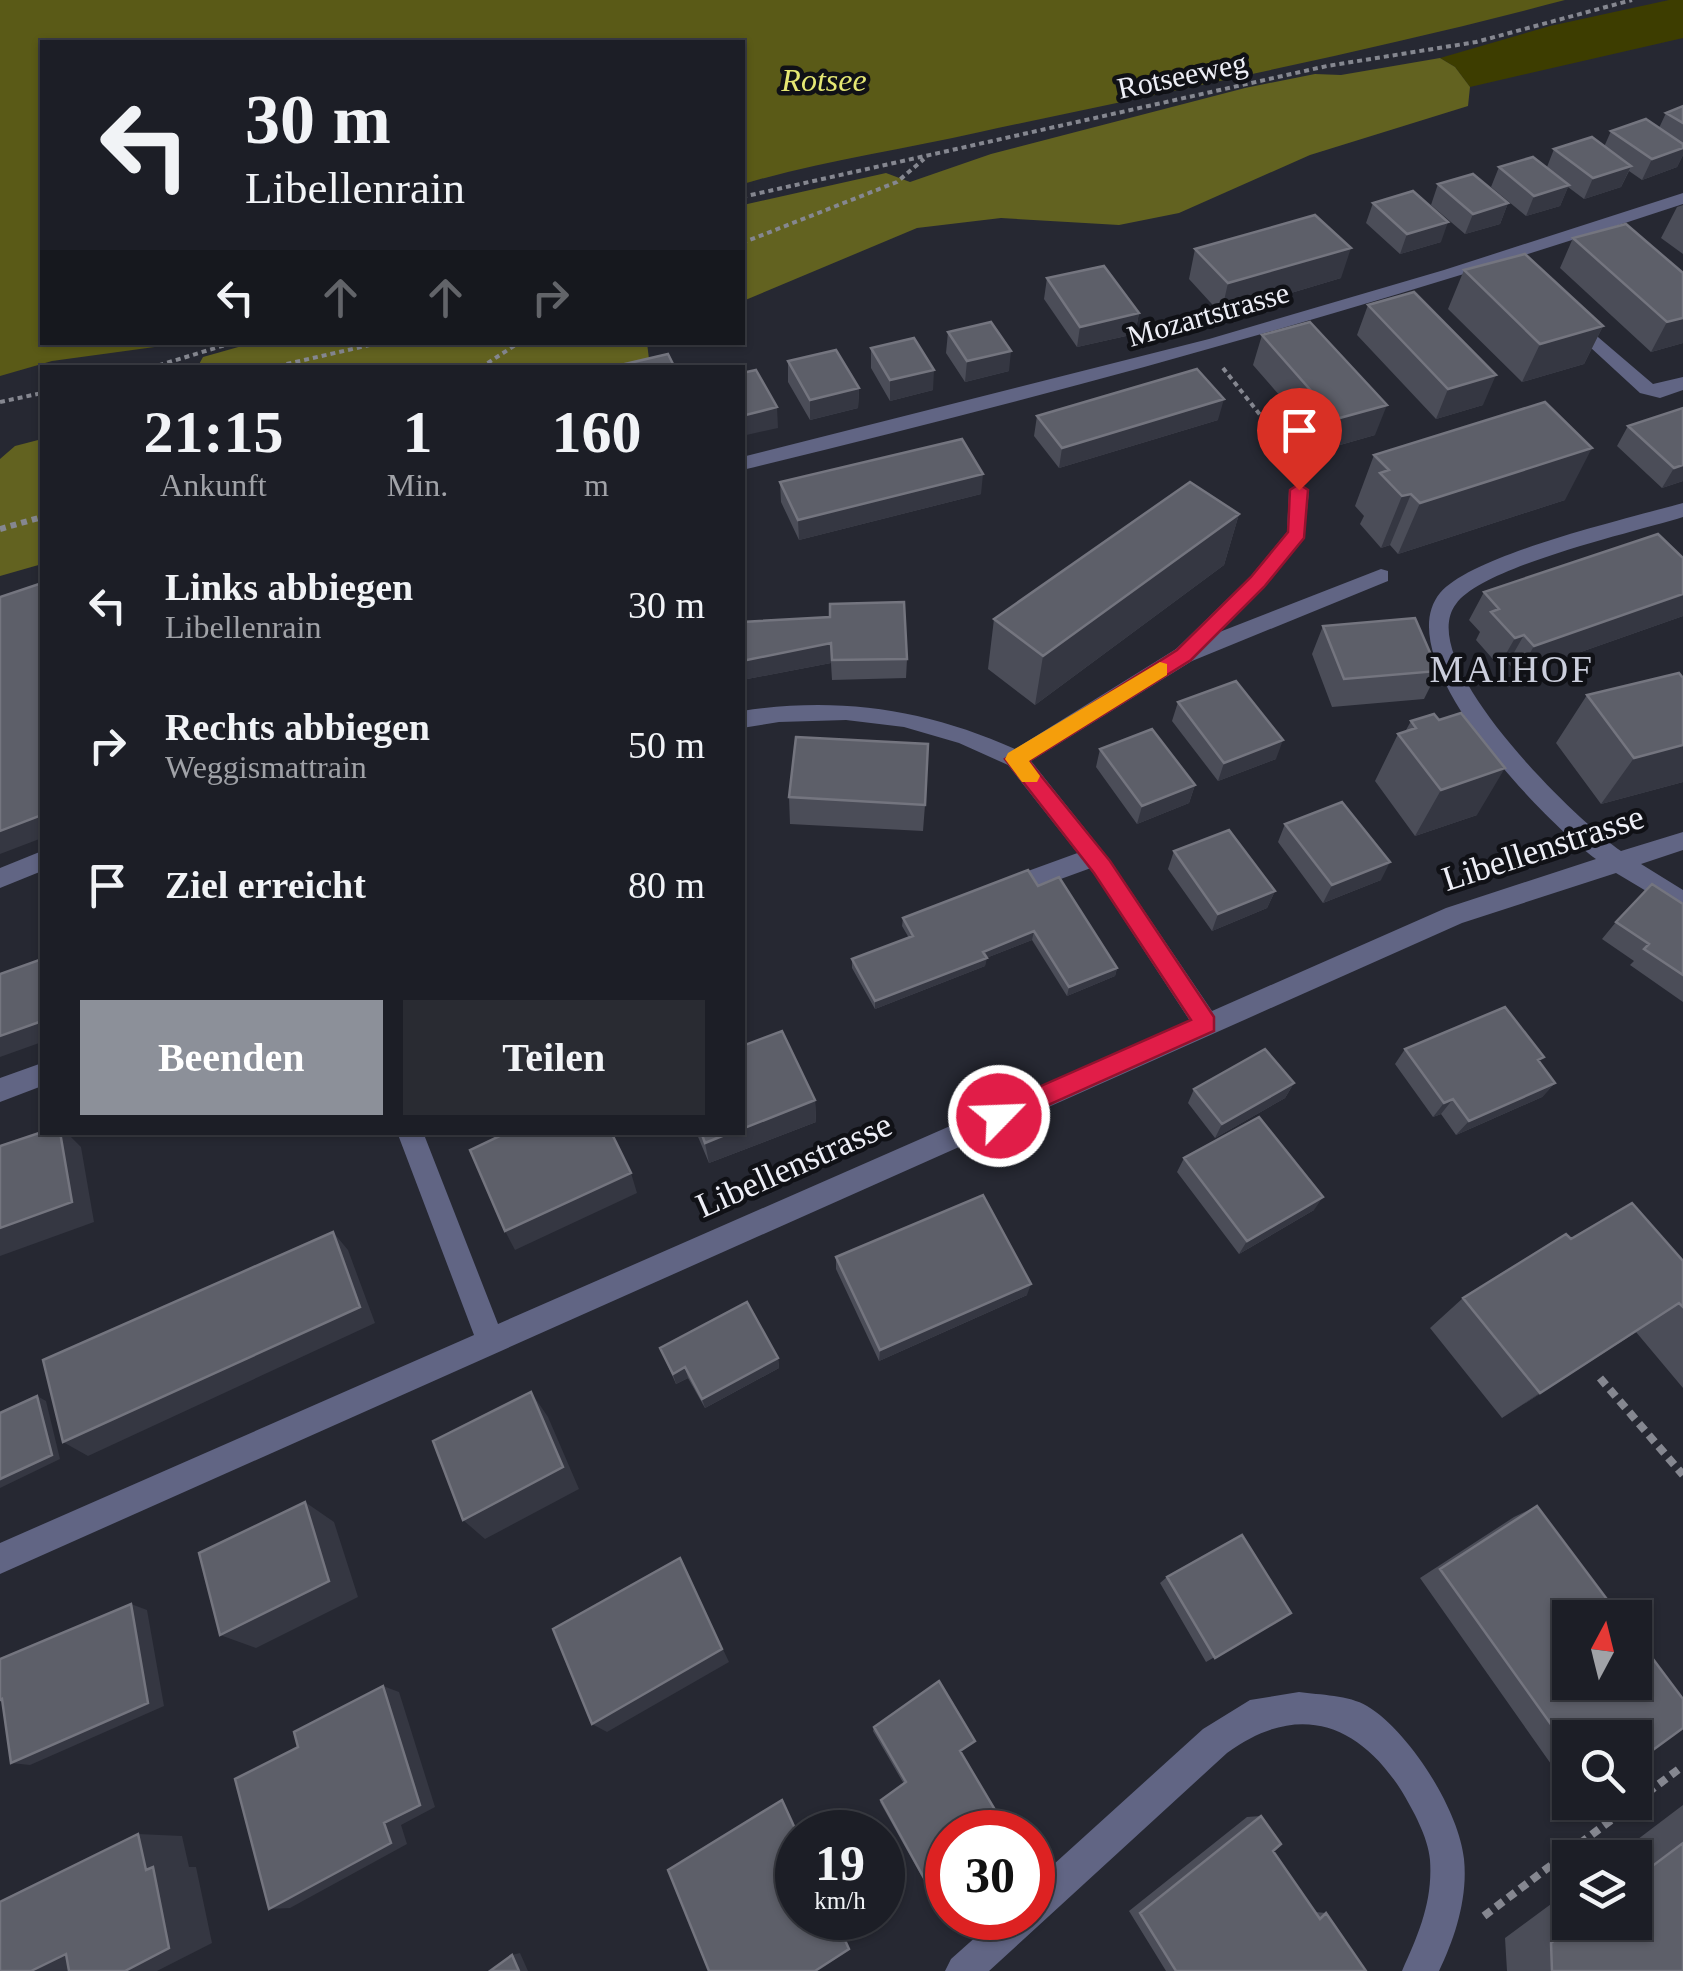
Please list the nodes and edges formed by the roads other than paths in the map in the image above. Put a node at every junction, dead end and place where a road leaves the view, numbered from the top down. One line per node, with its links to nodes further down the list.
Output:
1 (1683, 198): 4 (street, Mozartstrasse)
2 (1562, 311): 3 (street)
3 (1683, 383)
4 (745, 463)
5 (1299, 490): 8 (street)
6 (1683, 510): 14 (street)
7 (1381, 576): 8 (street)
8 (1184, 655): 10 (street)
9 (745, 720): 10 (street)
10 (1016, 759): 12 (street)
11 (1683, 841): 14 (street, Libellenstrasse)
12 (1094, 856): 16 (street); 18 (street)
13 (40, 862): 15 (street)
14 (1621, 862): 17 (street); 18 (street, Libellenstrasse)
15 (0, 878)
16 (1036, 878)
17 (1683, 902)
18 (1206, 1024): 22 (street, Libellenstrasse)
19 (40, 1076): 20 (street)
20 (0, 1090)
21 (411, 1135): 22 (street)
22 (490, 1340): 23 (street, Libellenstrasse)
23 (5, 1562)
24 (1055, 1887): 27 (street)
25 (998, 1940): 26 (street)
26 (963, 1971)
27 (1420, 1971)

